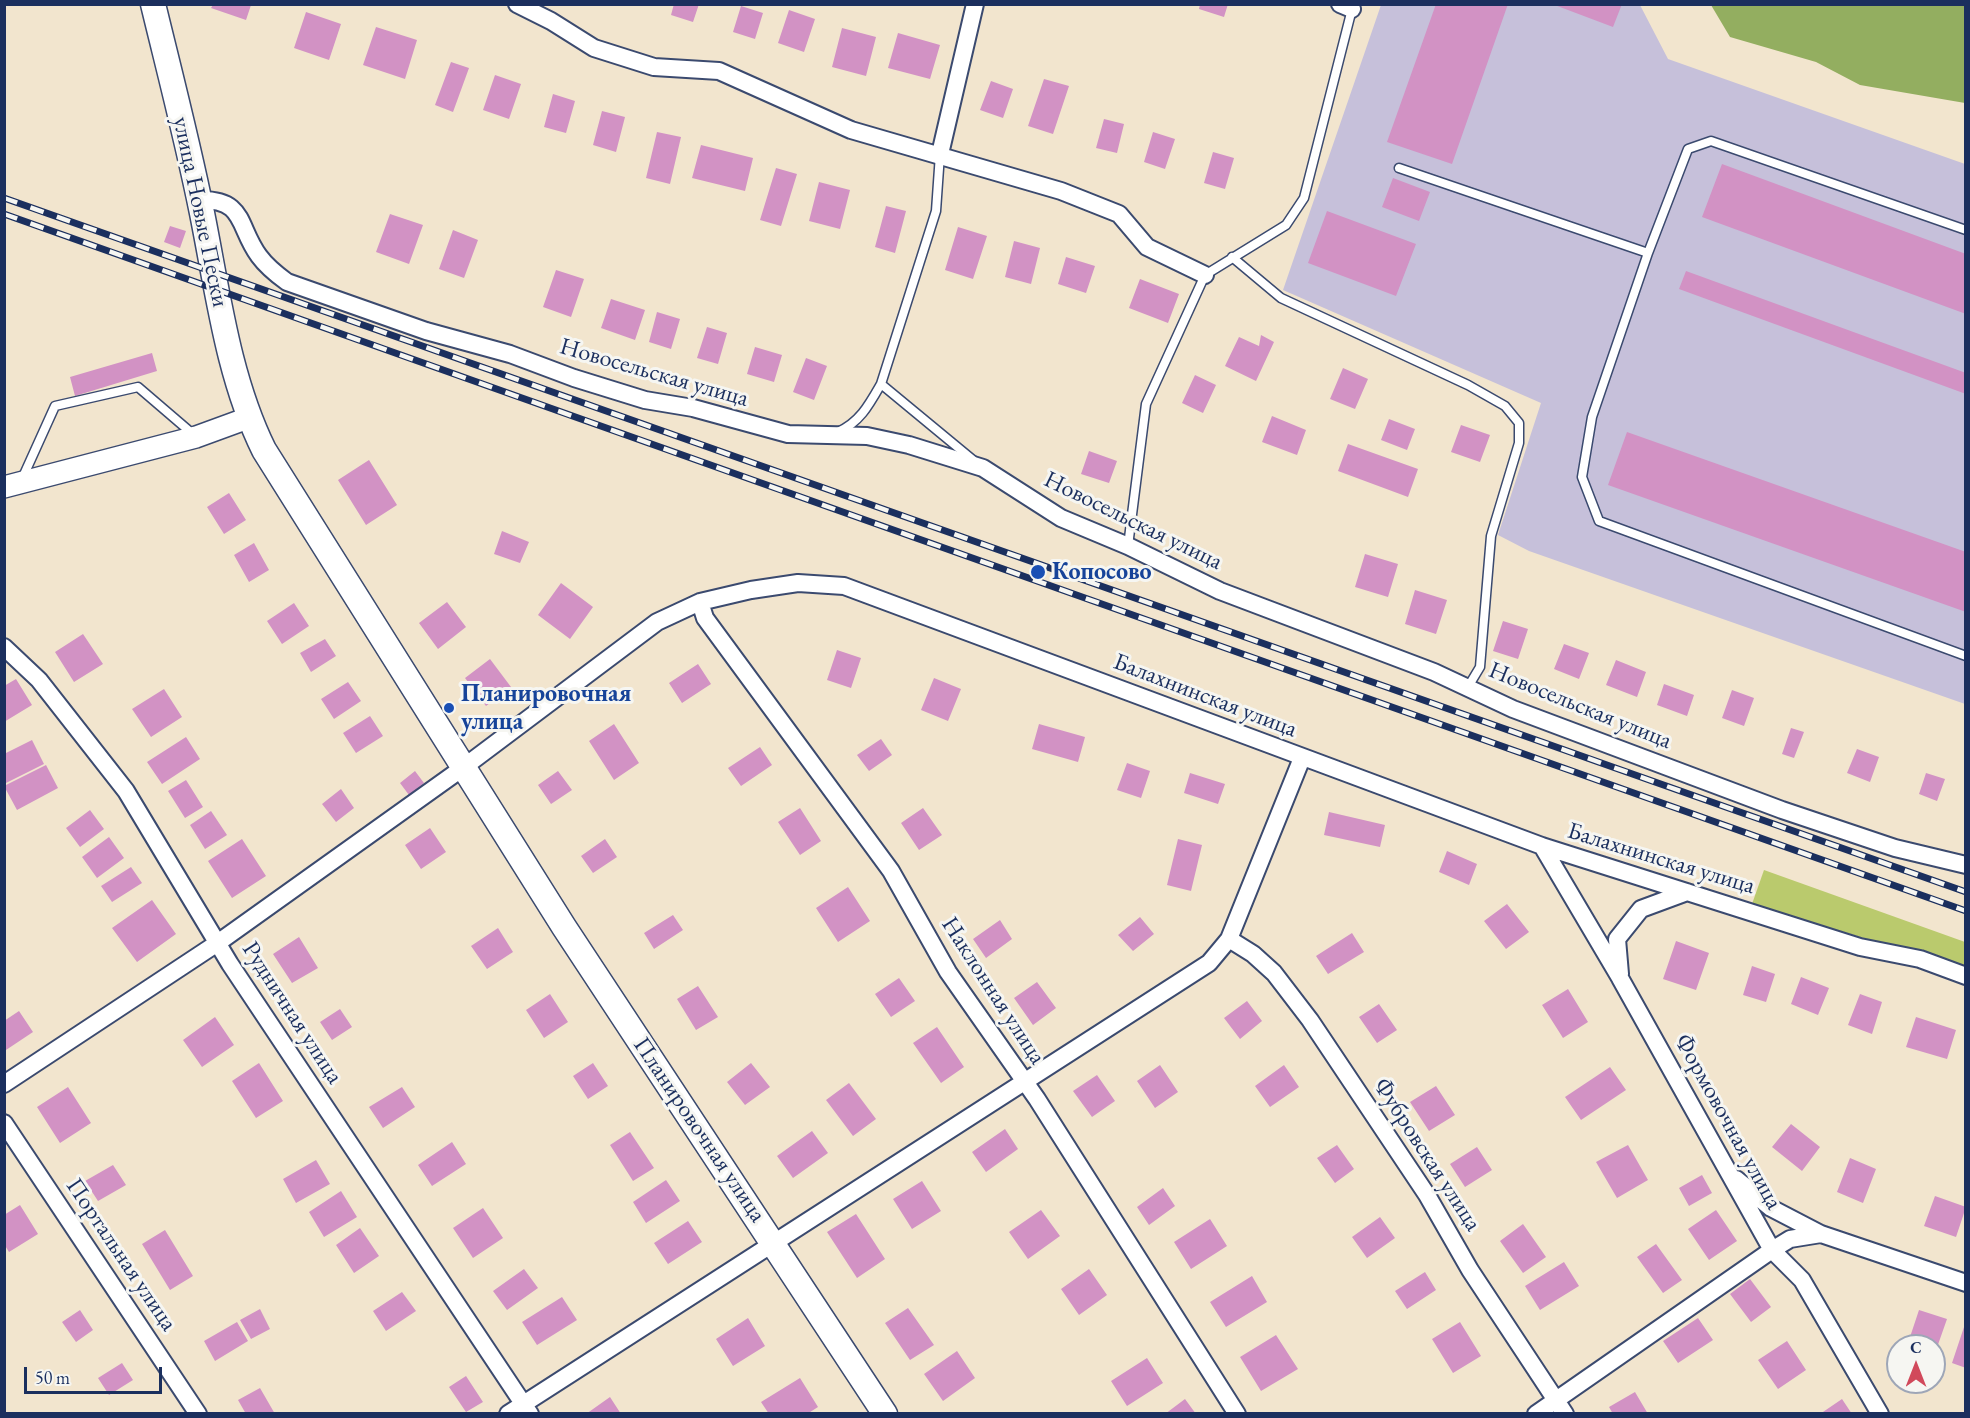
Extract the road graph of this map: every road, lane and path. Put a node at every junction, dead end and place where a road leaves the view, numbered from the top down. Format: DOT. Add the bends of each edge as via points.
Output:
graph roads {
  1 [pos="153,4"];
  2 [pos="517,4"];
  3 [pos="975,4"];
  4 [pos="1346,7"];
  5 [pos="940,154"];
  6 [pos="1399,168"];
  7 [pos="199,200"];
  8 [pos="1965,230"];
  9 [pos="1648,254"];
  10 [pos="1232,257"];
  11 [pos="1205,275"];
  12 [pos="881,384"];
  13 [pos="249,418"];
  14 [pos="830,436"];
  15 [pos="196,437"];
  16 [pos="983,468"];
  17 [pos="13,485"];
  18 [pos="1128,546"];
  19 [pos="700,602"];
  20 [pos="4,647"];
  21 [pos="1965,656"];
  22 [pos="1468,687"];
  23 [pos="1302,758"];
  24 [pos="464,767"];
  25 [pos="1542,846"];
  26 [pos="1965,865"];
  27 [pos="1687,892"];
  28 [pos="1229,939"];
  29 [pos="219,942"];
  30 [pos="1965,976"];
  31 [pos="1620,978"];
  32 [pos="1023,1081"];
  33 [pos="4,1084"];
  34 [pos="4,1123"];
  35 [pos="1729,1174"];
  36 [pos="1821,1234"];
  37 [pos="775,1245"];
  38 [pos="1772,1250"];
  39 [pos="1965,1283"];
  40 [pos="1561,1406"];
  41 [pos="527,1408"];
  42 [pos="198,1413"];
  43 [pos="508,1413"];
  44 [pos="885,1413"];
  45 [pos="1237,1413"];
  46 [pos="1536,1413"];
  47 [pos="1880,1413"];
  1 -- 7 [label="main road, улица Новые Пески"];
  2 -- 5 [label="street" via="594,48 654,67 719,71 851,130"];
  3 -- 5 [label="street"];
  4 -- 10 [label="lane" via="1304,198 1286,225"];
  5 -- 11 [label="street" via="1061,191 1119,214 1147,247"];
  5 -- 12 [label="lane" via="936,210"];
  6 -- 9 [label="lane"];
  7 -- 13 [label="main road, улица Новые Пески" via="237,383"];
  7 -- 14 [label="street, Новосельская улица" via="220,200 234,210 258,254 287,282 426,332 510,354 645,400 693,408 788,434"];
  8 -- 9 [label="lane" via="1711,141 1688,149"];
  9 -- 21 [label="lane" via="1592,417 1582,477 1599,521"];
  10 -- 11 [label="lane"];
  10 -- 22 [label="lane" via="1281,298 1468,385 1505,406 1519,423 1519,443 1491,536 1480,667"];
  11 -- 18 [label="lane" via="1146,404"];
  12 -- 14 [label="lane" via="853,425"];
  12 -- 16 [label="lane"];
  13 -- 15 [label="street"];
  13 -- 24 [label="main road, Планировочная улица" via="270,460"];
  14 -- 16 [label="street, Новосельская улица" via="867,436"];
  15 -- 17 [label="street"];
  15 -- 17 [label="lane" via="138,387 55,406"];
  16 -- 18 [label="street, Новосельская улица" via="1061,518"];
  18 -- 22 [label="street, Новосельская улица" via="1220,591"];
  19 -- 23 [label="street, Балахнинская улица" via="798,583 844,586"];
  19 -- 24 [label="street, Балахнинская улица" via="657,622"];
  19 -- 32 [label="street, Наклонная улица" via="705,618 891,871 948,972"];
  20 -- 29 [label="street, Рудничная улица" via="39,680 126,791"];
  22 -- 26 [label="street, Новосельская улица" via="1513,709 1782,810 1895,848"];
  23 -- 25 [label="street, Балахнинская улица"];
  23 -- 28 [label="street"];
  24 -- 29 [label="street, Балахнинская улица"];
  24 -- 37 [label="main road, Планировочная улица" via="564,927"];
  25 -- 27 [label="street, Балахнинская улица"];
  25 -- 31 [label="street, Формовочная улица"];
  27 -- 30 [label="street, Балахнинская улица" via="1860,947 1920,959"];
  27 -- 31 [label="street" via="1641,909 1617,939"];
  28 -- 32 [label="street" via="1209,963"];
  28 -- 40 [label="street, Фубровская улица" via="1274,973 1310,1020"];
  29 -- 33 [label="street, Балахнинская улица"];
  29 -- 41 [label="street, Рудничная улица"];
  31 -- 35 [label="street, Формовочная улица"];
  32 -- 37 [label="street"];
  32 -- 45 [label="street, Наклонная улица"];
  34 -- 42 [label="street, Портальная улица"];
  35 -- 36 [label="street" via="1771,1208"];
  35 -- 38 [label="street, Формовочная улица"];
  36 -- 38 [label="street" via="1791,1239"];
  36 -- 39 [label="street"];
  37 -- 41 [label="street"];
  37 -- 44 [label="main road, Планировочная улица"];
  38 -- 40 [label="street"];
  38 -- 47 [label="street, Формовочная улица" via="1802,1281"];
  40 -- 46 [label="street"];
  41 -- 43 [label="street"];
}
